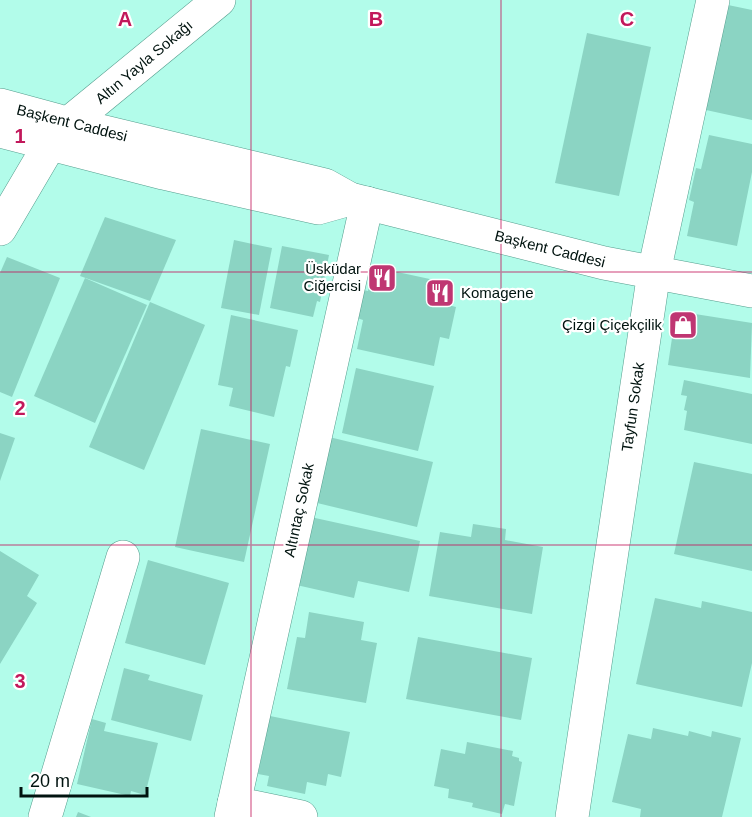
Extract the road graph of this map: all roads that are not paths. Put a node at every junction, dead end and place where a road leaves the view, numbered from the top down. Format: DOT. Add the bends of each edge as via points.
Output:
graph roads {
  1 [pos="219,0"];
  2 [pos="713,0"];
  3 [pos="0,105"];
  4 [pos="0,131"];
  5 [pos="60,134"];
  6 [pos="359,201"];
  7 [pos="0,229"];
  8 [pos="654,272"];
  9 [pos="752,291"];
  10 [pos="123,557"];
  11 [pos="233,810"];
  12 [pos="45,817"];
  13 [pos="301,817"];
  14 [pos="572,817"];
  1 -- 5 [label="street, Altın Yayla Sokağı"];
  2 -- 8 [label="street, Tayfun Sokak"];
  3 -- 5 [label="street, Başkent Caddesi"];
  4 -- 5 [label="street, Başkent Caddesi"];
  5 -- 6 [label="street, Başkent Caddesi" via="325,185"];
  5 -- 7 [label="street"];
  6 -- 8 [label="street, Başkent Caddesi"];
  6 -- 11 [label="street, Altıntaç Sokak"];
  8 -- 9 [label="street, Başkent Caddesi"];
  8 -- 14 [label="street, Tayfun Sokak"];
  10 -- 12 [label="street"];
  11 -- 13 [label="street"];
}
